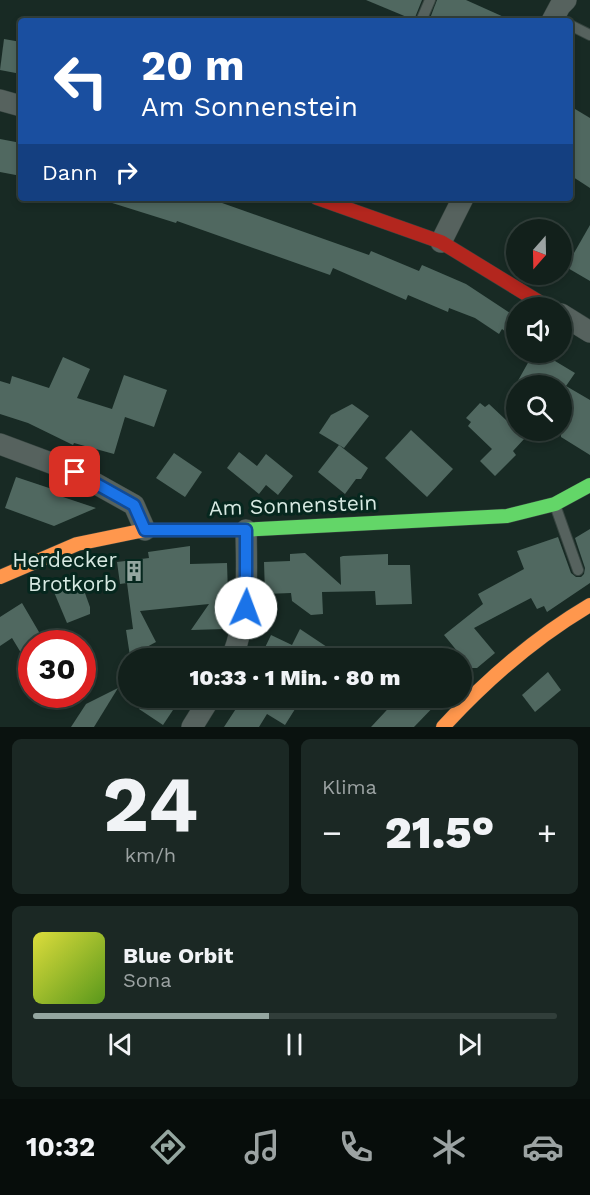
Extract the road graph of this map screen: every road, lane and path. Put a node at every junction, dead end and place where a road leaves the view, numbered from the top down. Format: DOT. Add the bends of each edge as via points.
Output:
graph roads {
  1 [pos="430,0"];
  2 [pos="422,18"];
  3 [pos="573,23"];
  4 [pos="590,35"];
  5 [pos="0,100"];
  6 [pos="18,104"];
  7 [pos="325,201"];
  8 [pos="462,201"];
  9 [pos="441,242"];
  10 [pos="531,297"];
  11 [pos="572,321"];
  12 [pos="590,332"];
  13 [pos="0,444"];
  14 [pos="590,485"];
  15 [pos="555,504"];
  16 [pos="145,530"];
  17 [pos="246,530"];
  18 [pos="578,570"];
  19 [pos="0,577"];
  20 [pos="590,605"];
  21 [pos="236,648"];
  22 [pos="204,708"];
  23 [pos="192,727"];
  24 [pos="443,727"];
  1 -- 2 [label="lane"];
  3 -- 4 [label="lane"];
  5 -- 6 [label="street"];
  7 -- 9 [label="street"];
  8 -- 9 [label="street"];
  9 -- 10 [label="street"];
  11 -- 12 [label="street"];
  13 -- 16 [label="street" via="75,472 134,505"];
  14 -- 15 [label="street, Am Sonnenstein"];
  15 -- 17 [label="street, Am Sonnenstein" via="507,516"];
  15 -- 18 [label="lane"];
  16 -- 17 [label="street, Am Sonnenstein"];
  16 -- 19 [label="street, Am Sonnenstein" via="77,544"];
  17 -- 21 [label="street" via="246,608"];
  20 -- 24 [label="street" via="482,684"];
  22 -- 23 [label="street"];
}
